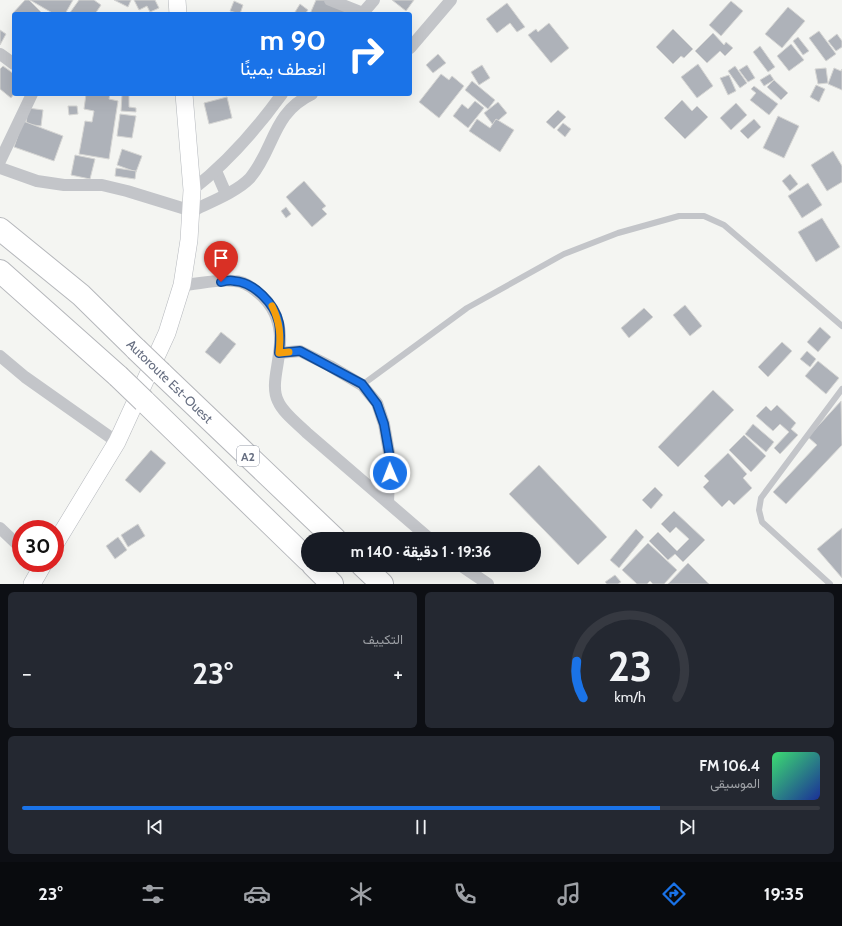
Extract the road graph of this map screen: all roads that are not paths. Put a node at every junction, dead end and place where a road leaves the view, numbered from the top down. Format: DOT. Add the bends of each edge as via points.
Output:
graph roads {
  1 [pos="177,0"];
  2 [pos="330,0"];
  3 [pos="374,0"];
  4 [pos="451,0"];
  5 [pos="178,12"];
  6 [pos="358,12"];
  7 [pos="365,12"];
  8 [pos="412,46"];
  9 [pos="0,54"];
  10 [pos="12,63"];
  11 [pos="31,96"];
  12 [pos="184,96"];
  13 [pos="281,96"];
  14 [pos="285,96"];
  15 [pos="308,96"];
  16 [pos="294,104"];
  17 [pos="0,162"];
  18 [pos="0,168"];
  19 [pos="216,171"];
  20 [pos="192,190"];
  21 [pos="226,194"];
  22 [pos="192,211"];
  23 [pos="0,229"];
  24 [pos="0,271"];
  25 [pos="182,285"];
  26 [pos="842,326"];
  27 [pos="279,353"];
  28 [pos="0,356"];
  29 [pos="362,384"];
  30 [pos="842,389"];
  31 [pos="116,442"];
  32 [pos="388,502"];
  33 [pos="0,528"];
  34 [pos="64,529"];
  35 [pos="328,532"];
  36 [pos="422,532"];
  37 [pos="12,539"];
  38 [pos="301,553"];
  39 [pos="37,572"];
  40 [pos="320,572"];
  41 [pos="369,572"];
  42 [pos="470,572"];
  43 [pos="32,584"];
  44 [pos="332,584"];
  45 [pos="382,584"];
  46 [pos="488,584"];
  47 [pos="830,584"];
  1 -- 5 [label="main road"];
  2 -- 6 [label="street"];
  3 -- 7 [label="street"];
  4 -- 8 [label="street"];
  9 -- 10 [label="street"];
  11 -- 17 [label="street"];
  12 -- 20 [label="main road"];
  13 -- 19 [label="street"];
  14 -- 16 [label="street"];
  15 -- 16 [label="street"];
  16 -- 21 [label="street" via="277,127 250,178"];
  18 -- 22 [label="street" via="36,181 64,185 102,185 127,190"];
  19 -- 20 [label="street"];
  19 -- 21 [label="street"];
  20 -- 22 [label="main road"];
  21 -- 22 [label="street"];
  22 -- 25 [label="main road"];
  23 -- 35 [label="highway, Autoroute Est-Ouest / A2, bridge" via="81,295"];
  24 -- 38 [label="highway, A2, bridge" via="118,376"];
  25 -- 27 [label="street" via="234,281 248,285 271,305 276,315 281,339"];
  25 -- 31 [label="main road" via="167,333"];
  26 -- 29 [label="lane" via="724,226 704,216 679,216 618,233 564,254 467,308"];
  27 -- 29 [label="street" via="300,351"];
  27 -- 32 [label="street" via="274,389 278,402 288,415"];
  28 -- 31 [label="street" via="25,378"];
  29 -- 32 [label="street" via="377,404 384,424 390,458"];
  30 -- 47 [label="lane" via="761,498 759,510 762,522"];
  31 -- 34 [label="main road"];
  32 -- 36 [label="street"];
  33 -- 37 [label="street"];
  39 -- 43 [label="main road"];
  40 -- 44 [label="highway"];
  41 -- 45 [label="highway"];
  42 -- 46 [label="street"];
}
